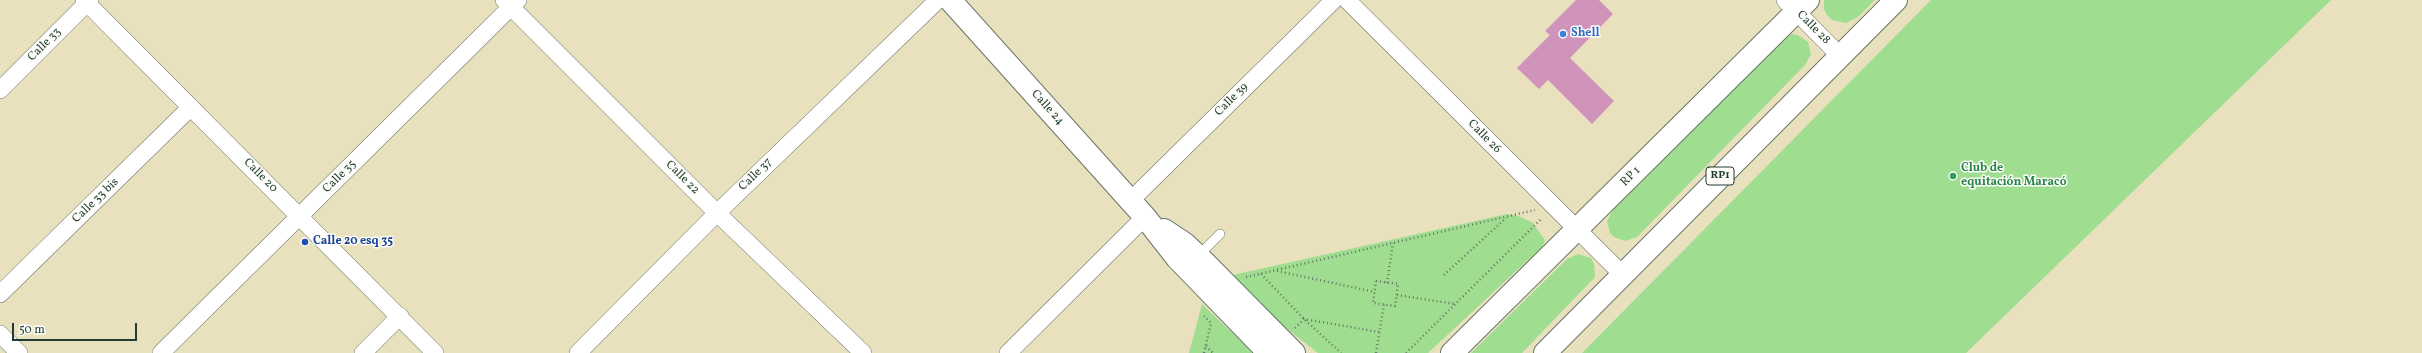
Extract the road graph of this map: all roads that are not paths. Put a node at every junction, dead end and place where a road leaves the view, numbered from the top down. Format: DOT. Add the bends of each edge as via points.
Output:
graph roads {
  1 [pos="938,0"];
  2 [pos="950,0"];
  3 [pos="1334,0"];
  4 [pos="1896,0"];
  5 [pos="87,1"];
  6 [pos="1353,2"];
  7 [pos="511,3"];
  8 [pos="1797,4"];
  9 [pos="1840,56"];
  10 [pos="0,90"];
  11 [pos="192,107"];
  12 [pos="1130,201"];
  13 [pos="717,213"];
  14 [pos="300,216"];
  15 [pos="1145,217"];
  16 [pos="1578,230"];
  17 [pos="1220,234"];
  18 [pos="1198,256"];
  19 [pos="1622,274"];
  20 [pos="0,294"];
  21 [pos="400,316"];
  22 [pos="0,334"];
  23 [pos="1453,351"];
  24 [pos="19,353"];
  25 [pos="161,353"];
  26 [pos="364,353"];
  27 [pos="436,353"];
  28 [pos="578,353"];
  29 [pos="863,353"];
  30 [pos="1008,353"];
  31 [pos="1269,353"];
  32 [pos="1294,353"];
  33 [pos="1545,353"];
  1 -- 13 [label="street, Calle 37"];
  2 -- 12 [label="main road, Calle 24"];
  3 -- 12 [label="street, Calle 39"];
  4 -- 9 [label="main road, RP1"];
  5 -- 10 [label="street, Calle 33"];
  5 -- 11 [label="street, Calle 20"];
  6 -- 16 [label="street, Calle 26"];
  7 -- 13 [label="street, Calle 22"];
  7 -- 14 [label="street, Calle 35"];
  8 -- 9 [label="street, Calle 28"];
  8 -- 16 [label="main road, RP 1"];
  9 -- 19 [label="main road, RP1"];
  11 -- 14 [label="street, Calle 20"];
  11 -- 20 [label="street, Calle 33 bis"];
  12 -- 15 [label="main road, Calle 24"];
  13 -- 28 [label="street, Calle 37"];
  13 -- 29 [label="street, Calle 22"];
  14 -- 21 [label="street, Calle 20"];
  14 -- 25 [label="street, Calle 35"];
  15 -- 18 [label="main road, Calle 24"];
  15 -- 30 [label="street"];
  15 -- 31 [label="main road, Calle 24" via="1177,258"];
  16 -- 19 [label="street, Calle 26"];
  16 -- 23 [label="main road, RP 1"];
  17 -- 18 [label="lane"];
  18 -- 32 [label="main road, Calle 24"];
  19 -- 33 [label="main road, RP1"];
  21 -- 26 [label="street"];
  21 -- 27 [label="street, Calle 20"];
  22 -- 24 [label="street"];
}
